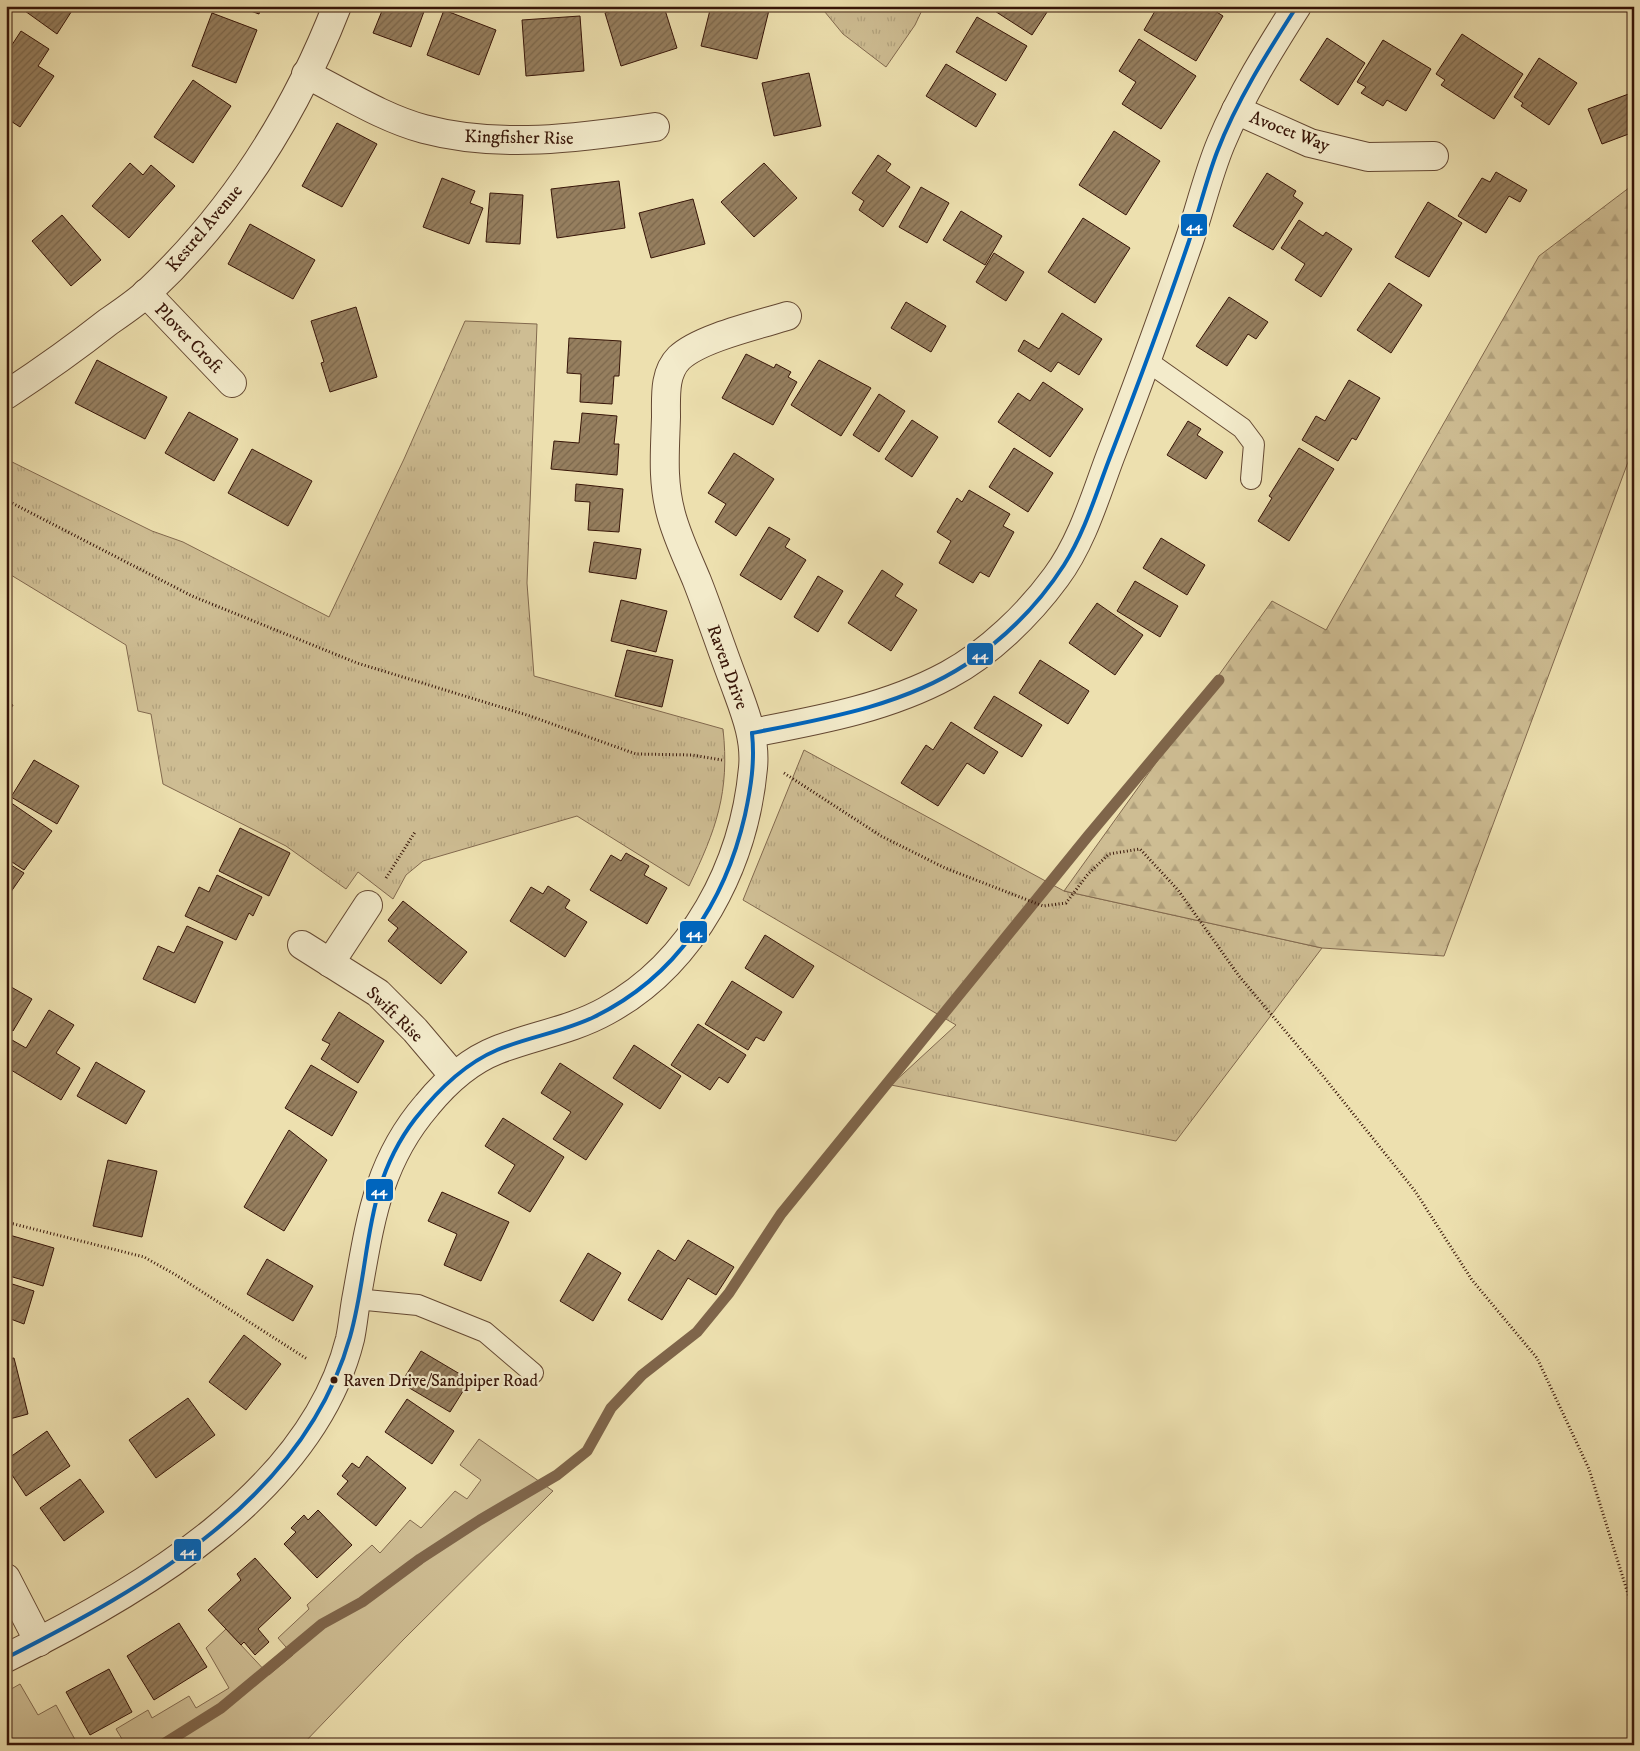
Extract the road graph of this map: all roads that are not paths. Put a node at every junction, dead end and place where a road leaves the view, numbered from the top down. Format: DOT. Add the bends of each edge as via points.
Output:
graph roads {
  1 [pos="337,6"];
  2 [pos="1296,6"];
  3 [pos="306,74"];
  4 [pos="1236,110"];
  5 [pos="655,127"];
  6 [pos="1434,156"];
  7 [pos="146,294"];
  8 [pos="787,316"];
  9 [pos="1147,360"];
  10 [pos="232,383"];
  11 [pos="6,395"];
  12 [pos="1251,479"];
  13 [pos="752,733"];
  14 [pos="368,905"];
  15 [pos="302,945"];
  16 [pos="330,963"];
  17 [pos="454,1076"];
  18 [pos="356,1299"];
  19 [pos="533,1373"];
  20 [pos="6,1578"];
  21 [pos="39,1642"];
  22 [pos="6,1658"];
  1 -- 3 [label="street, Kestrel Avenue"];
  2 -- 4 [label="street"];
  3 -- 5 [label="street, Kingfisher Rise" via="379,111 422,128 466,138 578,138"];
  3 -- 7 [label="street, Kestrel Avenue" via="274,136 237,192 196,242"];
  4 -- 6 [label="street, Avocet Way" via="1310,143 1368,157"];
  4 -- 9 [label="street" via="1220,145"];
  7 -- 10 [label="street, Plover Croft"];
  7 -- 11 [label="street, Kestrel Avenue"];
  8 -- 13 [label="street, Raven Drive" via="718,338 684,353 670,368 666,391 663,482 672,520"];
  9 -- 12 [label="lane" via="1242,428 1254,444"];
  9 -- 13 [label="street" via="1091,507 1061,568 1025,613 992,645 950,675 888,702"];
  13 -- 17 [label="street, Raven Drive" via="754,765 738,848 715,900 683,947 649,981 605,1011 545,1036 493,1052"];
  14 -- 16 [label="street"];
  15 -- 16 [label="street, Swift Rise"];
  16 -- 17 [label="street, Swift Rise" via="378,993"];
  17 -- 18 [label="street, Raven Drive" via="402,1136 384,1171"];
  18 -- 19 [label="lane" via="418,1305 485,1332"];
  18 -- 21 [label="street, Raven Drive" via="351,1336 340,1374 311,1429 276,1474 212,1532 140,1586"];
  20 -- 21 [label="street"];
  21 -- 22 [label="street, Raven Drive"];
}
